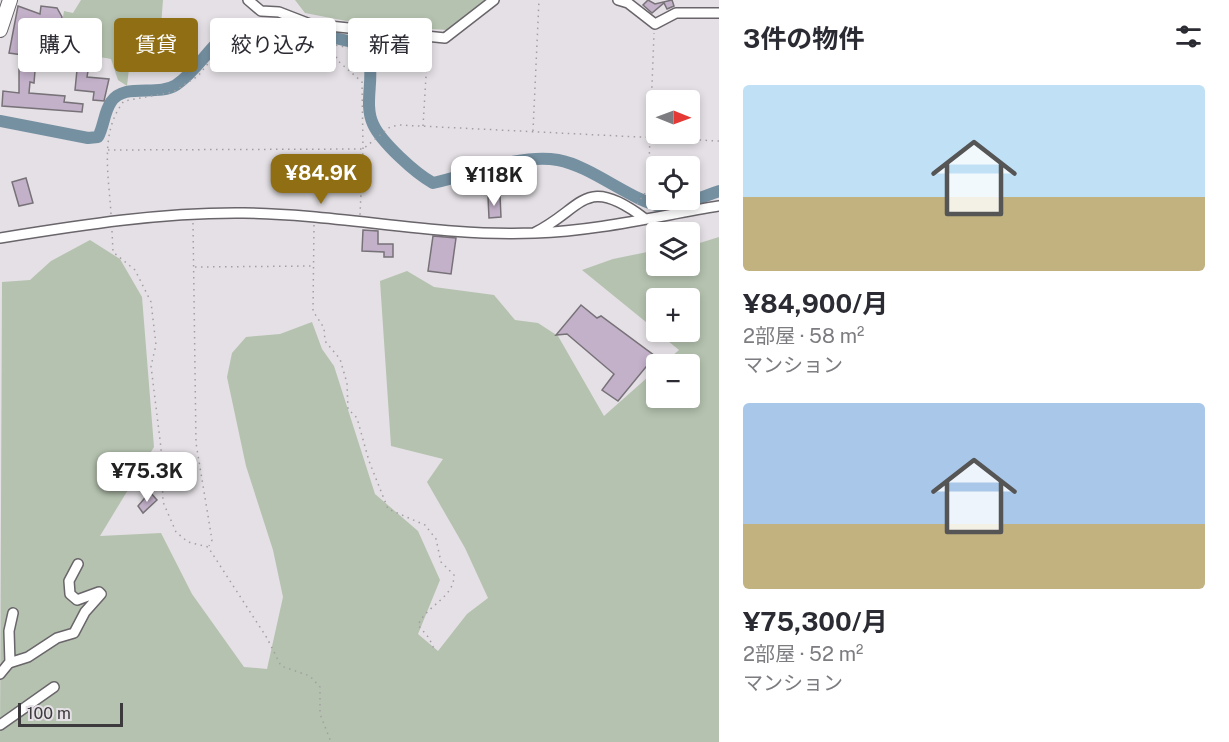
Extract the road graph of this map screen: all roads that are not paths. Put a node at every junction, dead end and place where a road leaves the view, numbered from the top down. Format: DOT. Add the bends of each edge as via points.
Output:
graph roads {
  1 [pos="10,0"];
  2 [pos="248,0"];
  3 [pos="494,0"];
  4 [pos="618,0"];
  5 [pos="719,13"];
  6 [pos="0,30"];
  7 [pos="719,207"];
  8 [pos="644,218"];
  9 [pos="532,234"];
  10 [pos="0,238"];
  11 [pos="78,564"];
  12 [pos="13,614"];
  13 [pos="10,663"];
  14 [pos="0,674"];
  15 [pos="54,687"];
  16 [pos="0,725"];
  1 -- 6 [label="highway"];
  2 -- 3 [label="street" via="261,11 279,12 310,24 445,38"];
  4 -- 5 [label="street" via="655,24 676,13"];
  7 -- 8 [label="street"];
  8 -- 9 [label="street" via="576,231"];
  8 -- 9 [label="street" via="610,199 593,196"];
  9 -- 10 [label="street" via="246,213 112,221"];
  11 -- 13 [label="street" via="69,580 70,594 77,600 101,594 85,612 79,628"];
  12 -- 13 [label="street"];
  13 -- 14 [label="street"];
  15 -- 16 [label="street"];
}
